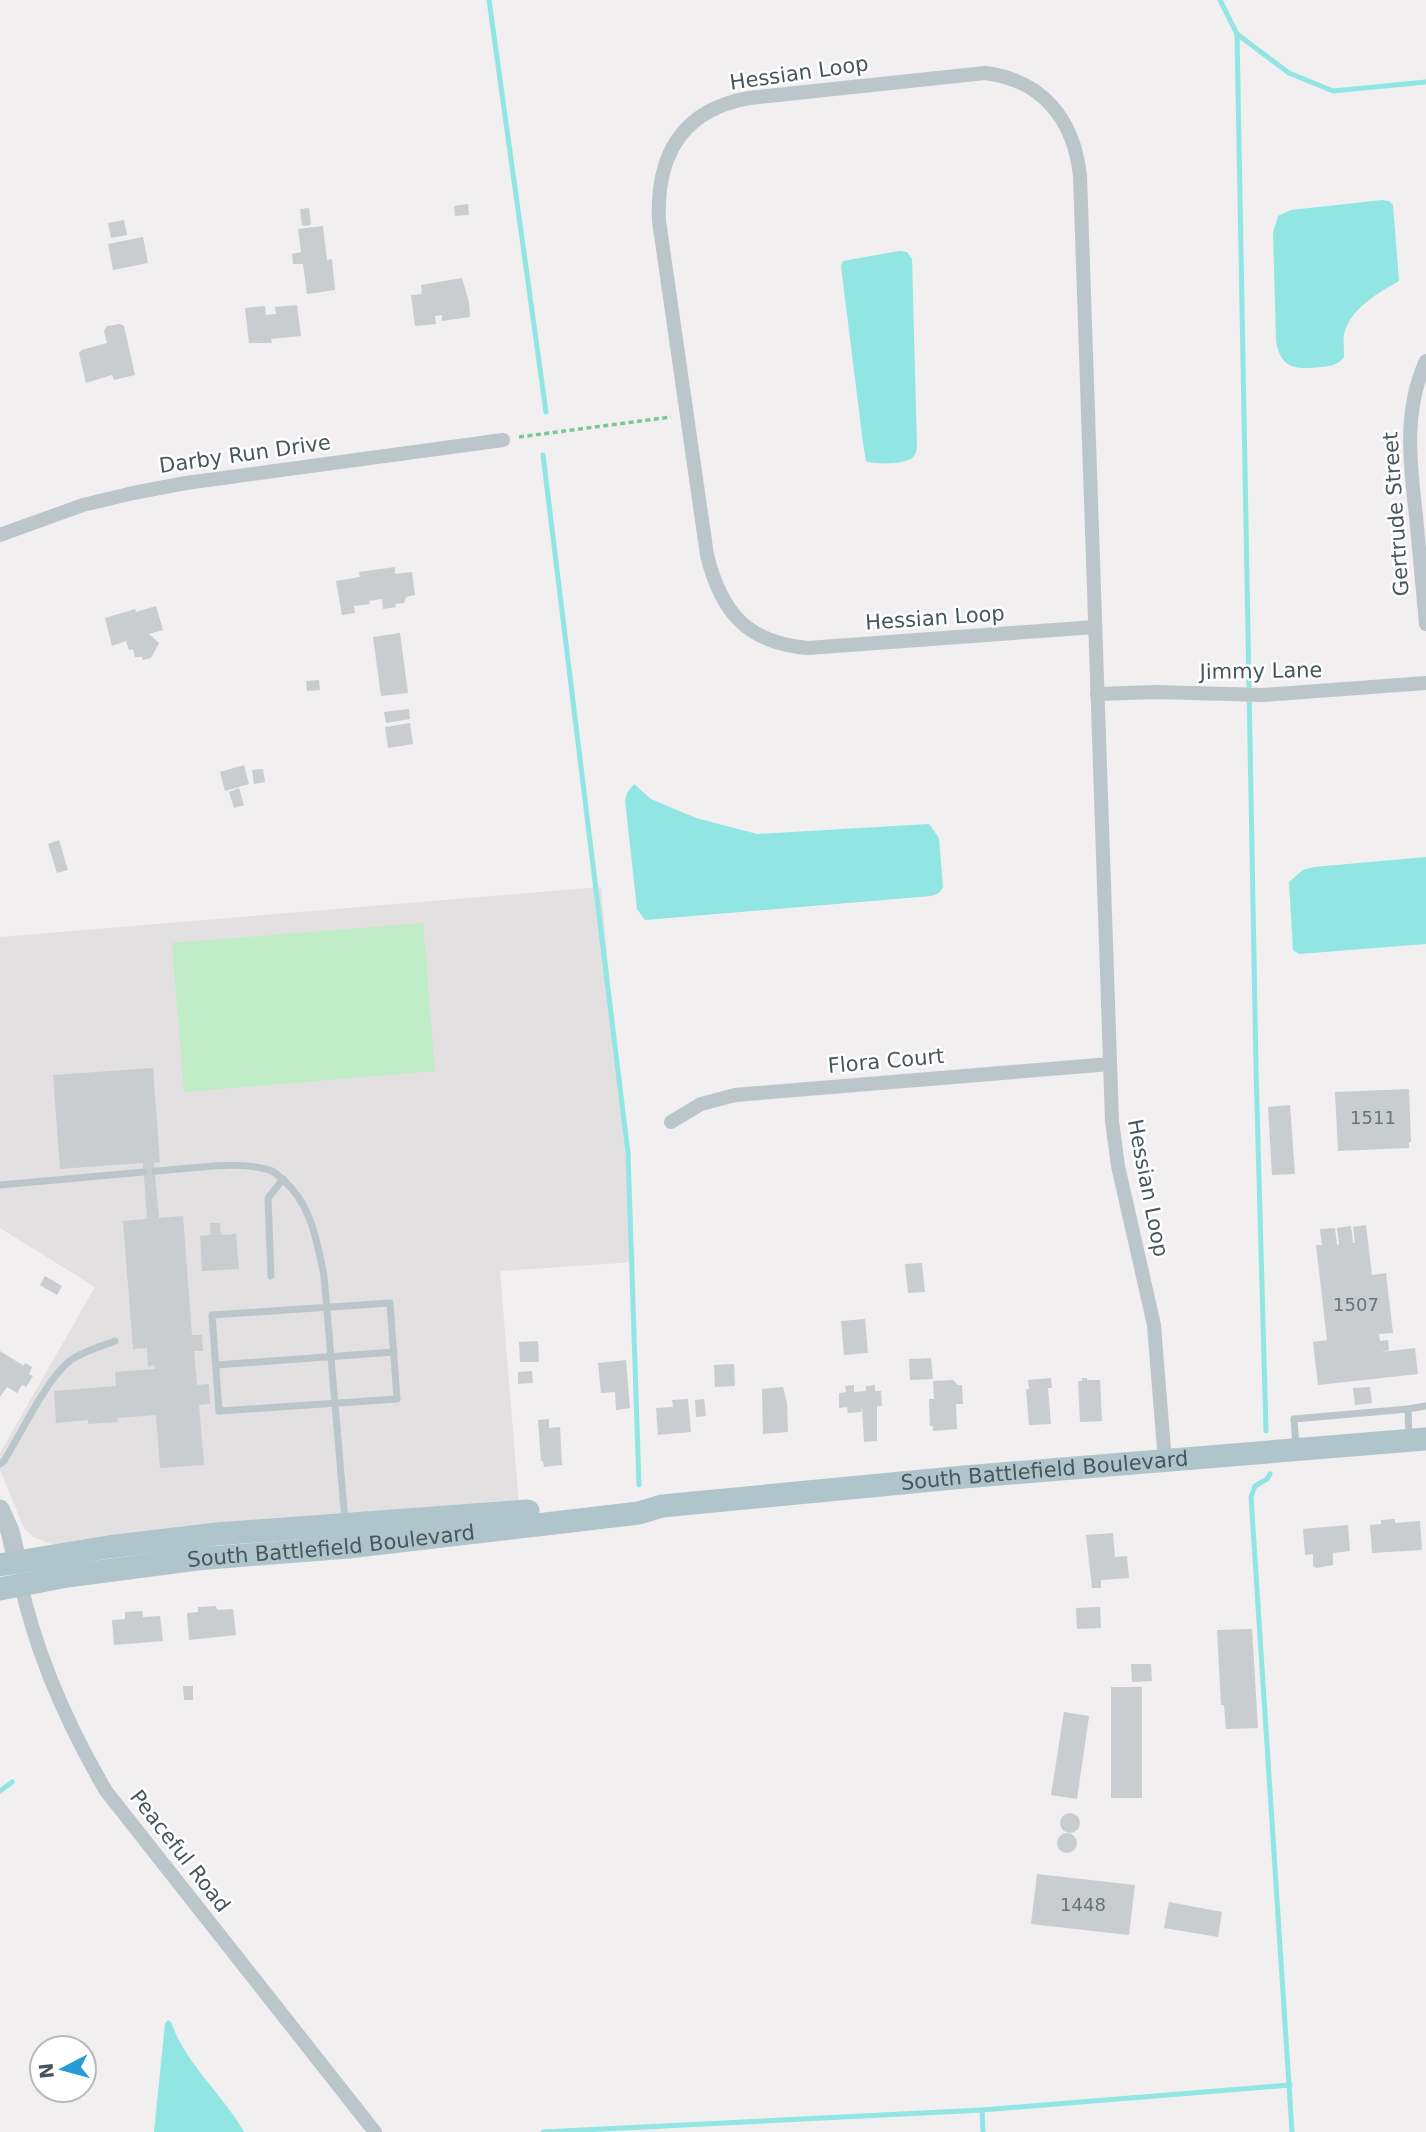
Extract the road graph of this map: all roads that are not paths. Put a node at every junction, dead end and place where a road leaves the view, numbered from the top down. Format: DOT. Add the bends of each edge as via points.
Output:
graph roads {
  1 [pos="1426,361"];
  2 [pos="503,440"];
  3 [pos="0,535"];
  4 [pos="1426,624"];
  5 [pos="1095,627"];
  6 [pos="1426,683"];
  7 [pos="1097,694"];
  8 [pos="1110,1064"];
  9 [pos="671,1122"];
  10 [pos="155,1171"];
  11 [pos="144,1172"];
  12 [pos="283,1179"];
  13 [pos="0,1185"];
  14 [pos="271,1276"];
  15 [pos="326,1308"];
  16 [pos="115,1341"];
  17 [pos="394,1352"];
  18 [pos="331,1356"];
  19 [pos="216,1365"];
  20 [pos="335,1403"];
  21 [pos="1426,1406"];
  22 [pos="1408,1409"];
  23 [pos="1418,1440"];
  24 [pos="1296,1450"];
  25 [pos="1165,1462"];
  26 [pos="0,1464"];
  27 [pos="0,1509"];
  28 [pos="347,1536"];
  29 [pos="8,1563"];
  30 [pos="11,1587"];
  31 [pos="375,2132"];
  1 -- 4 [label="street, Gertrude Street" via="1414,392 1409,426"];
  2 -- 3 [label="street, Darby Run Drive" via="133,492"];
  5 -- 5 [label="street, Hessian Loop" via="1078,159 1061,116 1023,84 976,73 749,99 699,117 670,151 661,173 659,221 707,555 718,593 727,606 760,636 808,648"];
  5 -- 7 [label="street, Hessian Loop"];
  6 -- 7 [label="street, Jimmy Lane" via="1263,695"];
  7 -- 8 [label="street, Hessian Loop"];
  8 -- 9 [label="street, Flora Court" via="736,1095 701,1104"];
  8 -- 25 [label="street, Hessian Loop" via="1116,1155 1154,1325"];
  10 -- 12 [label="lane" via="246,1166 272,1170"];
  11 -- 13 [label="lane"];
  12 -- 14 [label="lane" via="268,1198"];
  12 -- 15 [label="lane" via="309,1214"];
  15 -- 17 [label="lane" via="390,1303"];
  15 -- 18 [label="lane"];
  15 -- 19 [label="lane" via="212,1315"];
  16 -- 26 [label="lane" via="73,1358 50,1381"];
  17 -- 18 [label="lane"];
  17 -- 20 [label="lane" via="397,1399"];
  18 -- 19 [label="lane"];
  18 -- 20 [label="lane"];
  19 -- 20 [label="lane" via="219,1411"];
  20 -- 28 [label="lane"];
  21 -- 22 [label="lane"];
  22 -- 23 [label="lane"];
  22 -- 24 [label="lane" via="1294,1419"];
  23 -- 24 [label="main road, South Battlefield Boulevard"];
  24 -- 25 [label="main road, South Battlefield Boulevard"];
  25 -- 28 [label="main road, South Battlefield Boulevard" via="662,1506 636,1500"];
  27 -- 29 [label="street" via="10,1531"];
  28 -- 29 [label="main road, South Battlefield Boulevard" via="216,1534"];
  28 -- 30 [label="main road, South Battlefield Boulevard"];
  29 -- 30 [label="street, Peaceful Road"];
  30 -- 31 [label="street, Peaceful Road" via="83,1750 106,1791"];
}
